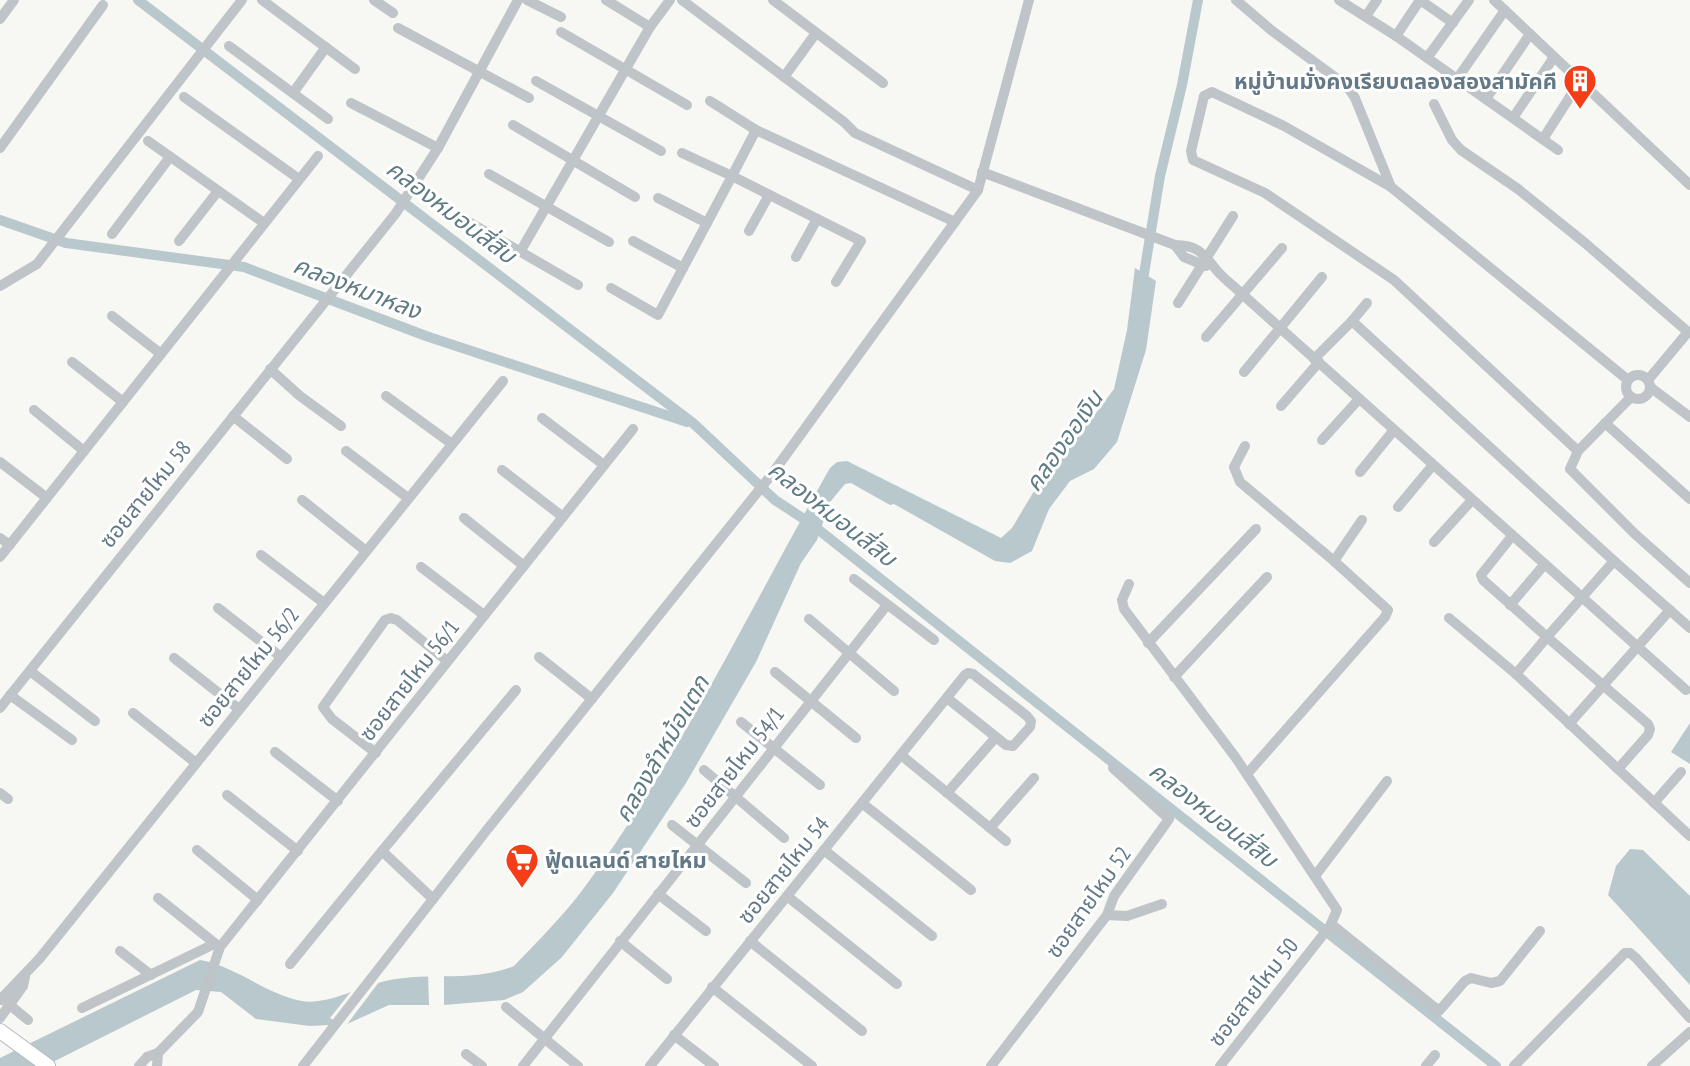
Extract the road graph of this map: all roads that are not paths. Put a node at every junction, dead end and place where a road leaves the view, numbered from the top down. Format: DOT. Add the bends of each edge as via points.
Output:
graph roads {
  1 [pos="14,0"];
  2 [pos="242,0"];
  3 [pos="262,0"];
  4 [pos="374,0"];
  5 [pos="518,0"];
  6 [pos="527,0"];
  7 [pos="606,0"];
  8 [pos="670,0"];
  9 [pos="682,0"];
  10 [pos="773,0"];
  11 [pos="1029,0"];
  12 [pos="1226,0"];
  13 [pos="1339,0"];
  14 [pos="1377,0"];
  15 [pos="1420,0"];
  16 [pos="1469,0"];
  17 [pos="1494,0"];
  18 [pos="1238,3"];
  19 [pos="103,5"];
  20 [pos="1505,10"];
  21 [pos="393,13"];
  22 [pos="1366,16"];
  23 [pos="561,17"];
  24 [pos="0,19"];
  25 [pos="1453,23"];
  26 [pos="650,27"];
  27 [pos="398,28"];
  28 [pos="561,32"];
  29 [pos="816,33"];
  30 [pos="1530,34"];
  31 [pos="1396,36"];
  32 [pos="229,46"];
  33 [pos="326,47"];
  34 [pos="1554,57"];
  35 [pos="1428,58"];
  36 [pos="355,69"];
  37 [pos="625,70"];
  38 [pos="480,72"];
  39 [pos="784,77"];
  40 [pos="1457,79"];
  41 [pos="536,81"];
  42 [pos="1580,81"];
  43 [pos="883,83"];
  44 [pos="293,93"];
  45 [pos="184,97"];
  46 [pos="529,98"];
  47 [pos="1486,99"];
  48 [pos="710,101"];
  49 [pos="351,103"];
  50 [pos="1434,104"];
  51 [pos="687,105"];
  52 [pos="599,115"];
  53 [pos="1513,118"];
  54 [pos="328,119"];
  55 [pos="513,125"];
  56 [pos="756,130"];
  57 [pos="1543,139"];
  58 [pos="148,141"];
  59 [pos="0,148"];
  60 [pos="438,148"];
  61 [pos="1558,150"];
  62 [pos="661,151"];
  63 [pos="682,153"];
  64 [pos="318,156"];
  65 [pos="170,157"];
  66 [pos="573,160"];
  67 [pos="982,172"];
  68 [pos="489,174"];
  69 [pos="732,176"];
  70 [pos="299,179"];
  71 [pos="1690,185"];
  72 [pos="1391,187"];
  73 [pos="978,190"];
  74 [pos="218,191"];
  75 [pos="769,195"];
  76 [pos="635,197"];
  77 [pos="658,198"];
  78 [pos="546,207"];
  79 [pos="1233,216"];
  80 [pos="462,218"];
  81 [pos="817,219"];
  82 [pos="955,222"];
  83 [pos="264,223"];
  84 [pos="707,224"];
  85 [pos="749,231"];
  86 [pos="112,234"];
  87 [pos="179,241"];
  88 [pos="609,242"];
  89 [pos="633,242"];
  90 [pos="1282,248"];
  91 [pos="520,252"];
  92 [pos="795,257"];
  93 [pos="1204,260"];
  94 [pos="683,268"];
  95 [pos="1322,277"];
  96 [pos="836,282"];
  97 [pos="578,285"];
  98 [pos="0,286"];
  99 [pos="611,288"];
  100 [pos="1242,294"];
  101 [pos="1178,303"];
  102 [pos="1367,303"];
  103 [pos="112,316"];
  104 [pos="1352,321"];
  105 [pos="1280,327"];
  106 [pos="1689,333"];
  107 [pos="1206,337"];
  108 [pos="161,354"];
  109 [pos="1316,360"];
  110 [pos="72,362"];
  111 [pos="270,369"];
  112 [pos="1244,372"];
  113 [pos="1628,380"];
  114 [pos="503,381"];
  115 [pos="1649,384"];
  116 [pos="386,396"];
  117 [pos="1631,397"];
  118 [pos="1359,399"];
  119 [pos="123,402"];
  120 [pos="1281,406"];
  121 [pos="34,410"];
  122 [pos="232,416"];
  123 [pos="1690,417"];
  124 [pos="542,418"];
  125 [pos="1605,423"];
  126 [pos="341,426"];
  127 [pos="633,429"];
  128 [pos="1394,430"];
  129 [pos="1322,440"];
  130 [pos="452,444"];
  131 [pos="1245,446"];
  132 [pos="84,451"];
  133 [pos="346,451"];
  134 [pos="1578,451"];
  135 [pos="287,459"];
  136 [pos="0,462"];
  137 [pos="603,465"];
  138 [pos="1433,465"];
  139 [pos="502,470"];
  140 [pos="1360,472"];
  141 [pos="47,498"];
  142 [pos="408,498"];
  143 [pos="1690,499"];
  144 [pos="302,500"];
  145 [pos="1472,500"];
  146 [pos="1398,507"];
  147 [pos="563,517"];
  148 [pos="464,518"];
  149 [pos="1362,520"];
  150 [pos="1256,529"];
  151 [pos="1512,536"];
  152 [pos="0,538"];
  153 [pos="1434,542"];
  154 [pos="10,545"];
  155 [pos="366,551"];
  156 [pos="261,555"];
  157 [pos="0,557"];
  158 [pos="1334,561"];
  159 [pos="1614,561"];
  160 [pos="1544,565"];
  161 [pos="524,566"];
  162 [pos="421,567"];
  163 [pos="1266,577"];
  164 [pos="854,579"];
  165 [pos="1690,583"];
  166 [pos="1129,584"];
  167 [pos="1581,598"];
  168 [pos="324,603"];
  169 [pos="887,605"];
  170 [pos="1510,605"];
  171 [pos="218,608"];
  172 [pos="1670,610"];
  173 [pos="484,615"];
  174 [pos="1449,618"];
  175 [pos="809,619"];
  176 [pos="1690,628"];
  177 [pos="1547,637"];
  178 [pos="934,640"];
  179 [pos="1148,643"];
  180 [pos="1638,647"];
  181 [pos="849,653"];
  182 [pos="281,657"];
  183 [pos="539,657"];
  184 [pos="174,658"];
  185 [pos="447,661"];
  186 [pos="30,671"];
  187 [pos="775,672"];
  188 [pos="1516,674"];
  189 [pos="1174,677"];
  190 [pos="1604,687"];
  191 [pos="516,690"];
  192 [pos="1686,690"];
  193 [pos="894,691"];
  194 [pos="10,695"];
  195 [pos="947,698"];
  196 [pos="592,699"];
  197 [pos="811,701"];
  198 [pos="0,708"];
  199 [pos="239,709"];
  200 [pos="133,713"];
  201 [pos="95,721"];
  202 [pos="741,722"];
  203 [pos="1569,724"];
  204 [pos="996,737"];
  205 [pos="856,738"];
  206 [pos="72,740"];
  207 [pos="774,747"];
  208 [pos="275,752"];
  209 [pos="376,753"];
  210 [pos="900,755"];
  211 [pos="196,763"];
  212 [pos="1113,768"];
  213 [pos="704,770"];
  214 [pos="1618,770"];
  215 [pos="1681,772"];
  216 [pos="1247,774"];
  217 [pos="1034,778"];
  218 [pos="1387,781"];
  219 [pos="820,785"];
  220 [pos="946,793"];
  221 [pos="227,795"];
  222 [pos="735,797"];
  223 [pos="338,801"];
  224 [pos="862,803"];
  225 [pos="1654,803"];
  226 [pos="672,825"];
  227 [pos="990,828"];
  228 [pos="1690,836"];
  229 [pos="783,837"];
  230 [pos="1006,841"];
  231 [pos="697,845"];
  232 [pos="197,850"];
  233 [pos="824,850"];
  234 [pos="298,851"];
  235 [pos="382,851"];
  236 [pos="1315,876"];
  237 [pos="746,883"];
  238 [pos="971,890"];
  239 [pos="658,894"];
  240 [pos="787,896"];
  241 [pos="158,898"];
  242 [pos="434,899"];
  243 [pos="258,900"];
  244 [pos="1162,904"];
  245 [pos="1107,915"];
  246 [pos="1331,925"];
  247 [pos="706,931"];
  248 [pos="1540,931"];
  249 [pos="932,936"];
  250 [pos="620,941"];
  251 [pos="750,941"];
  252 [pos="216,948"];
  253 [pos="120,951"];
  254 [pos="290,964"];
  255 [pos="151,975"];
  256 [pos="25,977"];
  257 [pos="668,979"];
  258 [pos="897,984"];
  259 [pos="712,987"];
  260 [pos="0,998"];
  261 [pos="11,1006"];
  262 [pos="506,1007"];
  263 [pos="82,1008"];
  264 [pos="0,1018"];
  265 [pos="1690,1018"];
  266 [pos="28,1020"];
  267 [pos="0,1030"];
  268 [pos="862,1031"];
  269 [pos="1690,1032"];
  270 [pos="675,1035"];
  271 [pos="544,1039"];
  272 [pos="158,1053"];
  273 [pos="466,1054"];
  274 [pos="1435,1055"];
  275 [pos="48,1066"];
  276 [pos="139,1066"];
  277 [pos="157,1066"];
  278 [pos="303,1066"];
  279 [pos="482,1066"];
  280 [pos="523,1066"];
  281 [pos="578,1066"];
  282 [pos="650,1066"];
  283 [pos="714,1066"];
  284 [pos="812,1066"];
  285 [pos="991,1066"];
  286 [pos="1220,1066"];
  287 [pos="1426,1066"];
  288 [pos="1514,1066"];
  289 [pos="1652,1066"];
  1 -- 24 [label="street"];
  2 -- 98 [label="street" via="37,264"];
  3 -- 33 [label="street"];
  4 -- 21 [label="street"];
  5 -- 38 [label="street, ซอยสายไหม 58"];
  6 -- 23 [label="street"];
  7 -- 26 [label="street"];
  8 -- 26 [label="street"];
  9 -- 39 [label="street"];
  10 -- 29 [label="street"];
  11 -- 67 [label="street"];
  12 -- 18 [label="street"];
  13 -- 22 [label="street"];
  14 -- 22 [label="street"];
  15 -- 25 [label="street"];
  15 -- 31 [label="street"];
  16 -- 25 [label="street"];
  17 -- 20 [label="street"];
  18 -- 72 [label="street" via="1347,86"];
  19 -- 59 [label="street"];
  20 -- 30 [label="street"];
  20 -- 40 [label="street"];
  22 -- 31 [label="street"];
  25 -- 35 [label="street"];
  26 -- 37 [label="street"];
  27 -- 38 [label="street"];
  28 -- 37 [label="street"];
  29 -- 39 [label="street"];
  29 -- 43 [label="street"];
  30 -- 34 [label="street"];
  30 -- 47 [label="street"];
  31 -- 35 [label="street"];
  32 -- 44 [label="street"];
  33 -- 36 [label="street"];
  33 -- 44 [label="street"];
  34 -- 42 [label="street"];
  34 -- 53 [label="street"];
  35 -- 40 [label="street"];
  37 -- 51 [label="street"];
  37 -- 52 [label="street"];
  38 -- 46 [label="street"];
  38 -- 60 [label="street, ซอยสายไหม 58"];
  39 -- 73 [label="street" via="855,134"];
  40 -- 47 [label="street"];
  41 -- 52 [label="street"];
  42 -- 57 [label="street"];
  42 -- 71 [label="street"];
  44 -- 54 [label="street"];
  45 -- 70 [label="street"];
  47 -- 53 [label="street"];
  48 -- 56 [label="street"];
  49 -- 60 [label="street"];
  50 -- 106 [label="street" via="1461,150 1577,236"];
  52 -- 62 [label="street"];
  52 -- 66 [label="street"];
  53 -- 57 [label="street"];
  55 -- 66 [label="street"];
  56 -- 69 [label="street"];
  56 -- 82 [label="street"];
  57 -- 61 [label="street"];
  58 -- 65 [label="street"];
  60 -- 111 [label="street, ซอยสายไหม 58" via="396,213"];
  63 -- 69 [label="street"];
  64 -- 70 [label="street"];
  65 -- 74 [label="street"];
  65 -- 86 [label="street"];
  66 -- 76 [label="street"];
  66 -- 78 [label="street"];
  67 -- 73 [label="street"];
  67 -- 93 [label="street" via="1175,245 1184,257"];
  68 -- 78 [label="street"];
  69 -- 75 [label="street"];
  69 -- 84 [label="street"];
  70 -- 83 [label="street"];
  72 -- 113 [label="street"];
  72 -- 134 [label="street" via="1284,126 1212,92 1204,96 1191,151 1193,160 1265,193 1394,280"];
  73 -- 82 [label="street"];
  74 -- 83 [label="street"];
  74 -- 87 [label="street"];
  75 -- 81 [label="street"];
  75 -- 85 [label="street"];
  77 -- 84 [label="street"];
  78 -- 88 [label="street"];
  78 -- 91 [label="street"];
  79 -- 93 [label="street"];
  80 -- 91 [label="street"];
  81 -- 92 [label="street"];
  81 -- 96 [label="street" via="861,241"];
  82 -- 196 [label="street" via="772,474"];
  83 -- 108 [label="street"];
  84 -- 94 [label="street"];
  89 -- 94 [label="street"];
  90 -- 100 [label="street"];
  91 -- 97 [label="street"];
  93 -- 100 [label="street"];
  93 -- 101 [label="street"];
  94 -- 99 [label="street" via="658,315"];
  95 -- 105 [label="street"];
  100 -- 105 [label="street"];
  100 -- 107 [label="street"];
  102 -- 104 [label="street"];
  103 -- 108 [label="street"];
  104 -- 109 [label="street"];
  104 -- 159 [label="street"];
  105 -- 109 [label="street"];
  105 -- 112 [label="street"];
  106 -- 115 [label="street"];
  108 -- 119 [label="street"];
  109 -- 118 [label="street"];
  109 -- 120 [label="street"];
  110 -- 119 [label="street"];
  111 -- 122 [label="street, ซอยสายไหม 58"];
  111 -- 126 [label="street"];
  113 -- 115 [label="street" via="1638,375"];
  113 -- 117 [label="street" via="1626,391"];
  114 -- 130 [label="street, ซอยสายไหม 56/2"];
  115 -- 117 [label="street" via="1648,394 1642,399"];
  115 -- 123 [label="street"];
  116 -- 130 [label="street"];
  117 -- 125 [label="street"];
  118 -- 128 [label="street"];
  118 -- 129 [label="street"];
  119 -- 132 [label="street"];
  121 -- 132 [label="street"];
  122 -- 135 [label="street"];
  122 -- 186 [label="street, ซอยสายไหม 58"];
  124 -- 137 [label="street"];
  125 -- 134 [label="street"];
  125 -- 143 [label="street"];
  127 -- 137 [label="street, ซอยสายไหม 56/1"];
  128 -- 138 [label="street"];
  128 -- 140 [label="street"];
  130 -- 142 [label="street, ซอยสายไหม 56/2"];
  131 -- 158 [label="street" via="1234,467 1240,482"];
  132 -- 141 [label="street"];
  133 -- 142 [label="street"];
  134 -- 165 [label="street" via="1571,464 1572,473"];
  136 -- 141 [label="street"];
  137 -- 147 [label="street, ซอยสายไหม 56/1"];
  138 -- 145 [label="street"];
  138 -- 146 [label="street"];
  139 -- 147 [label="street"];
  141 -- 154 [label="street"];
  142 -- 155 [label="street, ซอยสายไหม 56/2"];
  144 -- 155 [label="street"];
  145 -- 151 [label="street"];
  145 -- 153 [label="street"];
  147 -- 161 [label="street, ซอยสายไหม 56/1"];
  148 -- 161 [label="street"];
  149 -- 158 [label="street"];
  150 -- 179 [label="street"];
  151 -- 160 [label="street"];
  151 -- 170 [label="street" via="1481,575"];
  152 -- 154 [label="street"];
  154 -- 157 [label="street"];
  155 -- 168 [label="street, ซอยสายไหม 56/2"];
  156 -- 168 [label="street"];
  158 -- 216 [label="street" via="1388,610"];
  159 -- 167 [label="street"];
  159 -- 172 [label="street"];
  160 -- 167 [label="street"];
  160 -- 170 [label="street"];
  161 -- 173 [label="street, ซอยสายไหม 56/1"];
  162 -- 173 [label="street"];
  163 -- 189 [label="street"];
  164 -- 169 [label="street"];
  166 -- 179 [label="street" via="1122,600 1124,609"];
  167 -- 177 [label="street"];
  167 -- 180 [label="street"];
  168 -- 182 [label="street, ซอยสายไหม 56/2"];
  169 -- 178 [label="street"];
  169 -- 181 [label="street, ซอยสายไหม 54/1"];
  170 -- 177 [label="street"];
  171 -- 182 [label="street"];
  172 -- 176 [label="street"];
  172 -- 180 [label="street"];
  173 -- 185 [label="street, ซอยสายไหม 56/1"];
  174 -- 188 [label="street"];
  175 -- 181 [label="street"];
  177 -- 188 [label="street"];
  177 -- 190 [label="street"];
  179 -- 189 [label="street"];
  180 -- 190 [label="street"];
  180 -- 192 [label="street"];
  181 -- 193 [label="street"];
  181 -- 197 [label="street, ซอยสายไหม 54/1"];
  182 -- 199 [label="street, ซอยสายไหม 56/2"];
  183 -- 196 [label="street"];
  184 -- 199 [label="street"];
  185 -- 209 [label="street, ซอยสายไหม 56/1"];
  185 -- 209 [label="street" via="397,620 385,620 322,706 332,719"];
  186 -- 194 [label="street, ซอยสายไหม 58"];
  186 -- 201 [label="street"];
  187 -- 197 [label="street"];
  188 -- 203 [label="street"];
  189 -- 216 [label="street"];
  190 -- 203 [label="street"];
  190 -- 214 [label="street" via="1650,729"];
  191 -- 235 [label="street"];
  194 -- 198 [label="street, ซอยสายไหม 58"];
  194 -- 206 [label="street"];
  195 -- 204 [label="street"];
  195 -- 204 [label="street, ซอยสายไหม 54" via="968,673 1031,721 1013,746"];
  195 -- 210 [label="street, ซอยสายไหม 54"];
  196 -- 242 [label="street"];
  197 -- 205 [label="street"];
  197 -- 207 [label="street, ซอยสายไหม 54/1"];
  199 -- 211 [label="street, ซอยสายไหม 56/2"];
  200 -- 211 [label="street"];
  202 -- 207 [label="street"];
  203 -- 214 [label="street"];
  204 -- 220 [label="street"];
  207 -- 219 [label="street"];
  207 -- 222 [label="street, ซอยสายไหม 54/1"];
  208 -- 223 [label="street"];
  209 -- 223 [label="street, ซอยสายไหม 56/1"];
  210 -- 220 [label="street"];
  210 -- 224 [label="street, ซอยสายไหม 54"];
  211 -- 256 [label="street, ซอยสายไหม 56/2"];
  212 -- 245 [label="street, ซอยสายไหม 52" via="1169,819 1114,896"];
  213 -- 222 [label="street"];
  214 -- 225 [label="street"];
  215 -- 225 [label="street"];
  216 -- 236 [label="street"];
  217 -- 227 [label="street"];
  218 -- 236 [label="street"];
  220 -- 227 [label="street"];
  221 -- 234 [label="street"];
  222 -- 229 [label="street"];
  222 -- 231 [label="street, ซอยสายไหม 54/1"];
  223 -- 234 [label="street, ซอยสายไหม 56/1"];
  224 -- 233 [label="street, ซอยสายไหม 54"];
  224 -- 238 [label="street"];
  225 -- 228 [label="street"];
  226 -- 231 [label="street"];
  227 -- 230 [label="street"];
  231 -- 237 [label="street"];
  231 -- 239 [label="street, ซอยสายไหม 54/1"];
  232 -- 243 [label="street"];
  233 -- 240 [label="street, ซอยสายไหม 54"];
  233 -- 249 [label="street"];
  234 -- 243 [label="street, ซอยสายไหม 56/1"];
  235 -- 242 [label="street"];
  235 -- 254 [label="street"];
  236 -- 246 [label="street" via="1337,910"];
  239 -- 247 [label="street"];
  239 -- 250 [label="street, ซอยสายไหม 54/1"];
  240 -- 251 [label="street, ซอยสายไหม 54"];
  240 -- 258 [label="street"];
  241 -- 252 [label="street"];
  242 -- 278 [label="street"];
  243 -- 252 [label="street, ซอยสายไหม 56/1"];
  244 -- 245 [label="street" via="1126,916"];
  245 -- 285 [label="street, ซอยสายไหม 52"];
  246 -- 248 [label="street" via="1439,1011 1465,981 1500,981"];
  246 -- 286 [label="street, ซอยสายไหม 50"];
  250 -- 257 [label="street"];
  250 -- 271 [label="street, ซอยสายไหม 54/1"];
  251 -- 259 [label="street, ซอยสายไหม 54"];
  251 -- 268 [label="street"];
  252 -- 255 [label="street"];
  252 -- 272 [label="street" via="203,1004 190,1023"];
  253 -- 255 [label="street"];
  255 -- 263 [label="street"];
  256 -- 260 [label="street, ซอยสายไหม 56/2"];
  256 -- 261 [label="street, ซอยสายไหม 56/2"];
  259 -- 270 [label="street, ซอยสายไหม 54"];
  259 -- 284 [label="street"];
  260 -- 261 [label="street, ซอยสายไหม 56/2"];
  261 -- 264 [label="street, ซอยสายไหม 56/2"];
  261 -- 266 [label="street, ซอยสายไหม 56/2"];
  262 -- 271 [label="street"];
  265 -- 288 [label="street" via="1636,958 1624,953"];
  267 -- 275 [label="main road"];
  269 -- 289 [label="street"];
  270 -- 282 [label="street, ซอยสายไหม 54"];
  270 -- 283 [label="street"];
  271 -- 280 [label="street, ซอยสายไหม 54/1"];
  271 -- 281 [label="street"];
  272 -- 276 [label="street"];
  272 -- 277 [label="street"];
  273 -- 279 [label="street"];
  274 -- 287 [label="street"];
}
